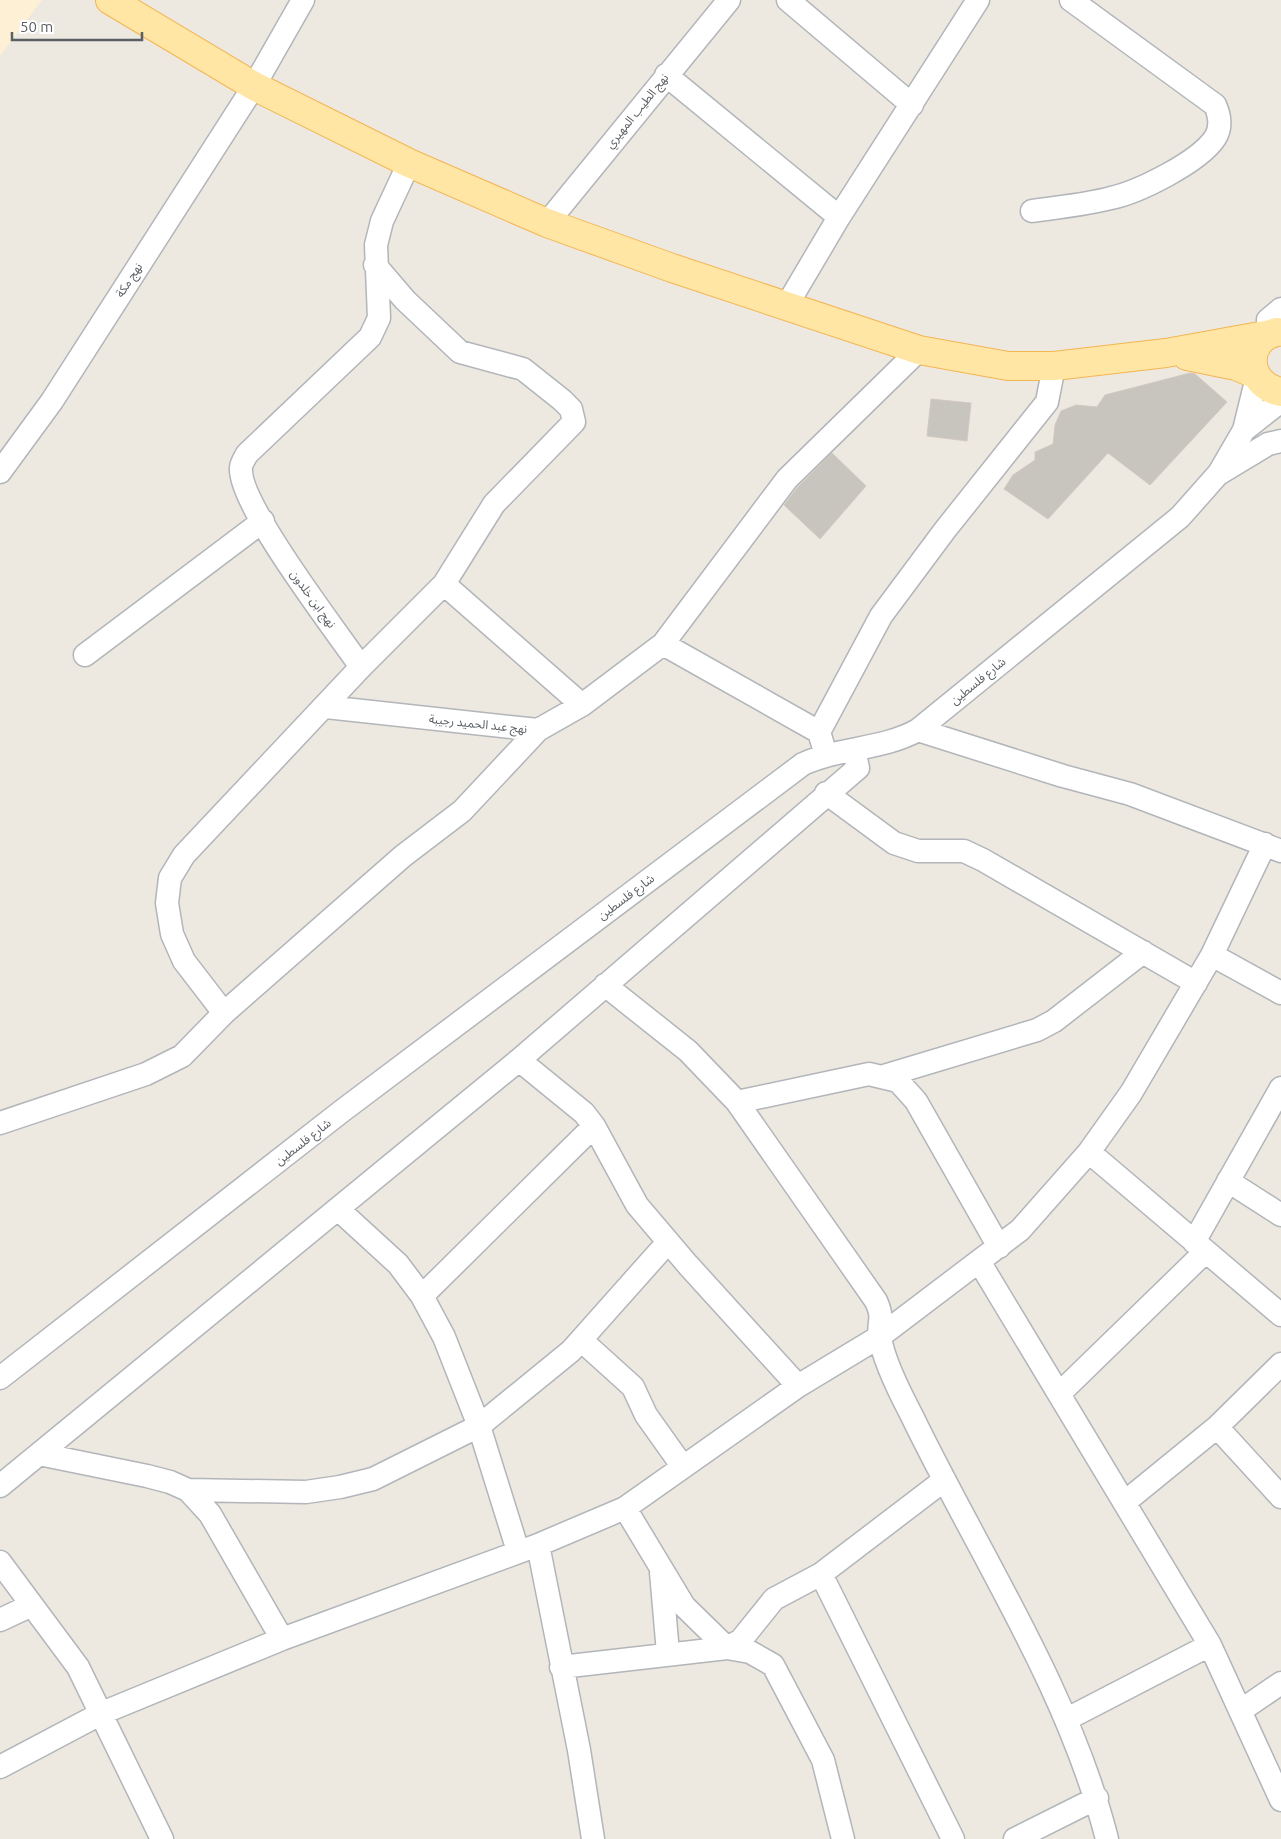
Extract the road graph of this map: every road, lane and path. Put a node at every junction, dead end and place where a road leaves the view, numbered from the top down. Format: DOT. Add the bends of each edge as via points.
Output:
graph roads {
  1 [pos="110,0"];
  2 [pos="303,0"];
  3 [pos="729,0"];
  4 [pos="788,0"];
  5 [pos="978,0"];
  6 [pos="1071,0"];
  7 [pos="666,75"];
  8 [pos="254,86"];
  9 [pos="912,105"];
  10 [pos="409,163"];
  11 [pos="1032,210"];
  12 [pos="839,217"];
  13 [pos="547,223"];
  14 [pos="375,265"];
  15 [pos="786,305"];
  16 [pos="1278,328"];
  17 [pos="919,350"];
  18 [pos="1166,353"];
  19 [pos="1054,366"];
  20 [pos="1256,376"];
  21 [pos="1281,392"];
  22 [pos="1281,401"];
  23 [pos="1244,430"];
  24 [pos="1281,441"];
  25 [pos="0,472"];
  26 [pos="1219,473"];
  27 [pos="263,521"];
  28 [pos="444,584"];
  29 [pos="663,644"];
  30 [pos="85,655"];
  31 [pos="361,667"];
  32 [pos="582,705"];
  33 [pos="326,707"];
  34 [pos="538,730"];
  35 [pos="918,730"];
  36 [pos="819,732"];
  37 [pos="854,750"];
  38 [pos="826,755"];
  39 [pos="826,793"];
  40 [pos="1273,848"];
  41 [pos="1143,952"];
  42 [pos="1212,955"];
  43 [pos="1196,983"];
  44 [pos="605,985"];
  45 [pos="1281,993"];
  46 [pos="224,1013"];
  47 [pos="519,1060"];
  48 [pos="884,1076"];
  49 [pos="1281,1088"];
  50 [pos="737,1102"];
  51 [pos="0,1112"];
  52 [pos="22,1116"];
  53 [pos="0,1123"];
  54 [pos="594,1126"];
  55 [pos="1089,1152"];
  56 [pos="1228,1181"];
  57 [pos="339,1210"];
  58 [pos="1281,1215"];
  59 [pos="668,1242"];
  60 [pos="999,1247"];
  61 [pos="1199,1247"];
  62 [pos="980,1263"];
  63 [pos="422,1296"];
  64 [pos="1281,1315"];
  65 [pos="879,1336"];
  66 [pos="581,1340"];
  67 [pos="1281,1364"];
  68 [pos="0,1378"];
  69 [pos="798,1386"];
  70 [pos="1060,1393"];
  71 [pos="478,1426"];
  72 [pos="1216,1427"];
  73 [pos="39,1454"];
  74 [pos="684,1467"];
  75 [pos="943,1481"];
  76 [pos="0,1486"];
  77 [pos="188,1490"];
  78 [pos="1281,1497"];
  79 [pos="1125,1502"];
  80 [pos="624,1508"];
  81 [pos="528,1548"];
  82 [pos="0,1562"];
  83 [pos="661,1566"];
  84 [pos="822,1574"];
  85 [pos="32,1605"];
  86 [pos="0,1620"];
  87 [pos="282,1639"];
  88 [pos="1210,1646"];
  89 [pos="727,1648"];
  90 [pos="668,1653"];
  91 [pos="561,1667"];
  92 [pos="1281,1683"];
  93 [pos="1240,1711"];
  94 [pos="102,1713"];
  95 [pos="1067,1719"];
  96 [pos="0,1767"];
  97 [pos="1097,1798"];
  98 [pos="1281,1800"];
  99 [pos="162,1839"];
  100 [pos="593,1839"];
  101 [pos="843,1839"];
  102 [pos="953,1839"];
  103 [pos="1015,1839"];
  104 [pos="1107,1839"];
  1 -- 8 [label="main road"];
  2 -- 8 [label="street, نهج مكة"];
  3 -- 7 [label="street, نهج الطيب المهيري"];
  4 -- 9 [label="street"];
  5 -- 9 [label="street"];
  6 -- 11 [label="street" via="1216,106 1219,127 1215,138 1197,156 1173,172 1113,198"];
  7 -- 12 [label="street"];
  7 -- 13 [label="street, نهج الطيب المهيري"];
  8 -- 10 [label="main road"];
  8 -- 25 [label="street, نهج مكة" via="52,401"];
  9 -- 12 [label="street"];
  10 -- 13 [label="main road"];
  10 -- 14 [label="street, نهج ابن خلدون" via="382,221"];
  12 -- 15 [label="street"];
  13 -- 15 [label="main road"];
  14 -- 27 [label="street, نهج ابن خلدون" via="379,318 370,337 246,454 240,467 243,484"];
  14 -- 28 [label="street" via="405,300 460,352 523,369 562,400 573,415 574,422 566,432 494,504"];
  15 -- 17 [label="main road"];
  16 -- 18 [label="main road"];
  16 -- 20 [label="main road" via="1261,340 1255,349 1252,360"];
  17 -- 19 [label="main road" via="1008,366"];
  17 -- 29 [label="street, نهج عبد الحميد رجيبة" via="787,479"];
  18 -- 19 [label="main road"];
  18 -- 20 [label="main road" via="1208,359"];
  19 -- 36 [label="street" via="1047,402 881,616"];
  20 -- 21 [label="main road" via="1263,385"];
  20 -- 23 [label="street"];
  22 -- 23 [label="street"];
  23 -- 26 [label="street, شارع فلسطين"];
  24 -- 26 [label="street" via="1268,444"];
  26 -- 35 [label="street, شارع فلسطين" via="1180,517"];
  27 -- 30 [label="street"];
  27 -- 31 [label="street, نهج ابن خلدون" via="296,576"];
  28 -- 31 [label="street"];
  28 -- 32 [label="street"];
  29 -- 32 [label="street, نهج عبد الحميد رجيبة"];
  29 -- 36 [label="street"];
  31 -- 33 [label="street"];
  32 -- 34 [label="street, نهج عبد الحميد رجيبة"];
  33 -- 34 [label="street, نهج عبد الحميد رجيبة"];
  33 -- 46 [label="street" via="184,855 170,878 167,902 172,934 184,961"];
  34 -- 46 [label="street" via="462,811 403,856"];
  35 -- 37 [label="street, شارع فلسطين" via="896,740"];
  35 -- 40 [label="street" via="1130,794"];
  36 -- 38 [label="street"];
  37 -- 38 [label="street, شارع فلسطين"];
  37 -- 39 [label="street" via="858,768"];
  38 -- 68 [label="street, شارع فلسطين" via="803,764 342,1111"];
  39 -- 41 [label="street" via="894,843 918,851 964,851"];
  39 -- 44 [label="street" via="724,886"];
  40 -- 42 [label="street"];
  41 -- 43 [label="street"];
  41 -- 48 [label="street" via="1054,1021 1037,1030"];
  42 -- 43 [label="street"];
  42 -- 45 [label="street"];
  43 -- 55 [label="street" via="1131,1093"];
  44 -- 47 [label="street"];
  44 -- 50 [label="street" via="688,1051"];
  46 -- 52 [label="street" via="171,1063"];
  47 -- 54 [label="street" via="584,1113"];
  47 -- 57 [label="street"];
  48 -- 50 [label="street" via="869,1074"];
  48 -- 60 [label="street" via="898,1081 916,1101"];
  49 -- 56 [label="street"];
  50 -- 65 [label="street" via="876,1301 882,1314"];
  51 -- 52 [label="street"];
  52 -- 53 [label="street"];
  54 -- 59 [label="street" via="637,1205"];
  54 -- 63 [label="street"];
  55 -- 60 [label="street" via="1020,1230"];
  55 -- 61 [label="street"];
  56 -- 58 [label="street"];
  56 -- 61 [label="street"];
  57 -- 63 [label="street" via="398,1264"];
  57 -- 73 [label="street"];
  59 -- 66 [label="street"];
  59 -- 69 [label="street"];
  60 -- 62 [label="street"];
  61 -- 64 [label="street"];
  61 -- 70 [label="street"];
  62 -- 65 [label="street"];
  62 -- 70 [label="street"];
  63 -- 71 [label="street" via="444,1337"];
  65 -- 69 [label="street"];
  65 -- 75 [label="street" via="896,1385"];
  66 -- 71 [label="street"];
  66 -- 74 [label="street" via="633,1387 646,1415"];
  67 -- 72 [label="street"];
  69 -- 74 [label="street"];
  70 -- 79 [label="street"];
  71 -- 77 [label="street" via="373,1479 340,1487 306,1492"];
  71 -- 81 [label="street"];
  72 -- 78 [label="street"];
  72 -- 79 [label="street"];
  73 -- 76 [label="street"];
  73 -- 77 [label="street" via="147,1476"];
  74 -- 80 [label="street"];
  75 -- 84 [label="street"];
  75 -- 95 [label="street" via="996,1576"];
  77 -- 87 [label="street" via="210,1514"];
  79 -- 88 [label="street"];
  80 -- 81 [label="street"];
  80 -- 83 [label="street"];
  81 -- 87 [label="street"];
  81 -- 91 [label="street"];
  82 -- 85 [label="street"];
  83 -- 89 [label="street" via="694,1619"];
  83 -- 90 [label="street"];
  84 -- 89 [label="street" via="774,1598 741,1640"];
  84 -- 102 [label="street"];
  85 -- 86 [label="street"];
  85 -- 94 [label="street" via="78,1667"];
  87 -- 94 [label="street"];
  88 -- 93 [label="street"];
  88 -- 95 [label="street"];
  89 -- 90 [label="street"];
  89 -- 101 [label="street" via="750,1652 773,1665 823,1760"];
  90 -- 91 [label="street"];
  91 -- 100 [label="street" via="579,1750"];
  92 -- 93 [label="street"];
  93 -- 98 [label="street"];
  94 -- 96 [label="street"];
  94 -- 99 [label="street"];
  95 -- 97 [label="street"];
  97 -- 103 [label="street"];
  97 -- 104 [label="street"];
}
